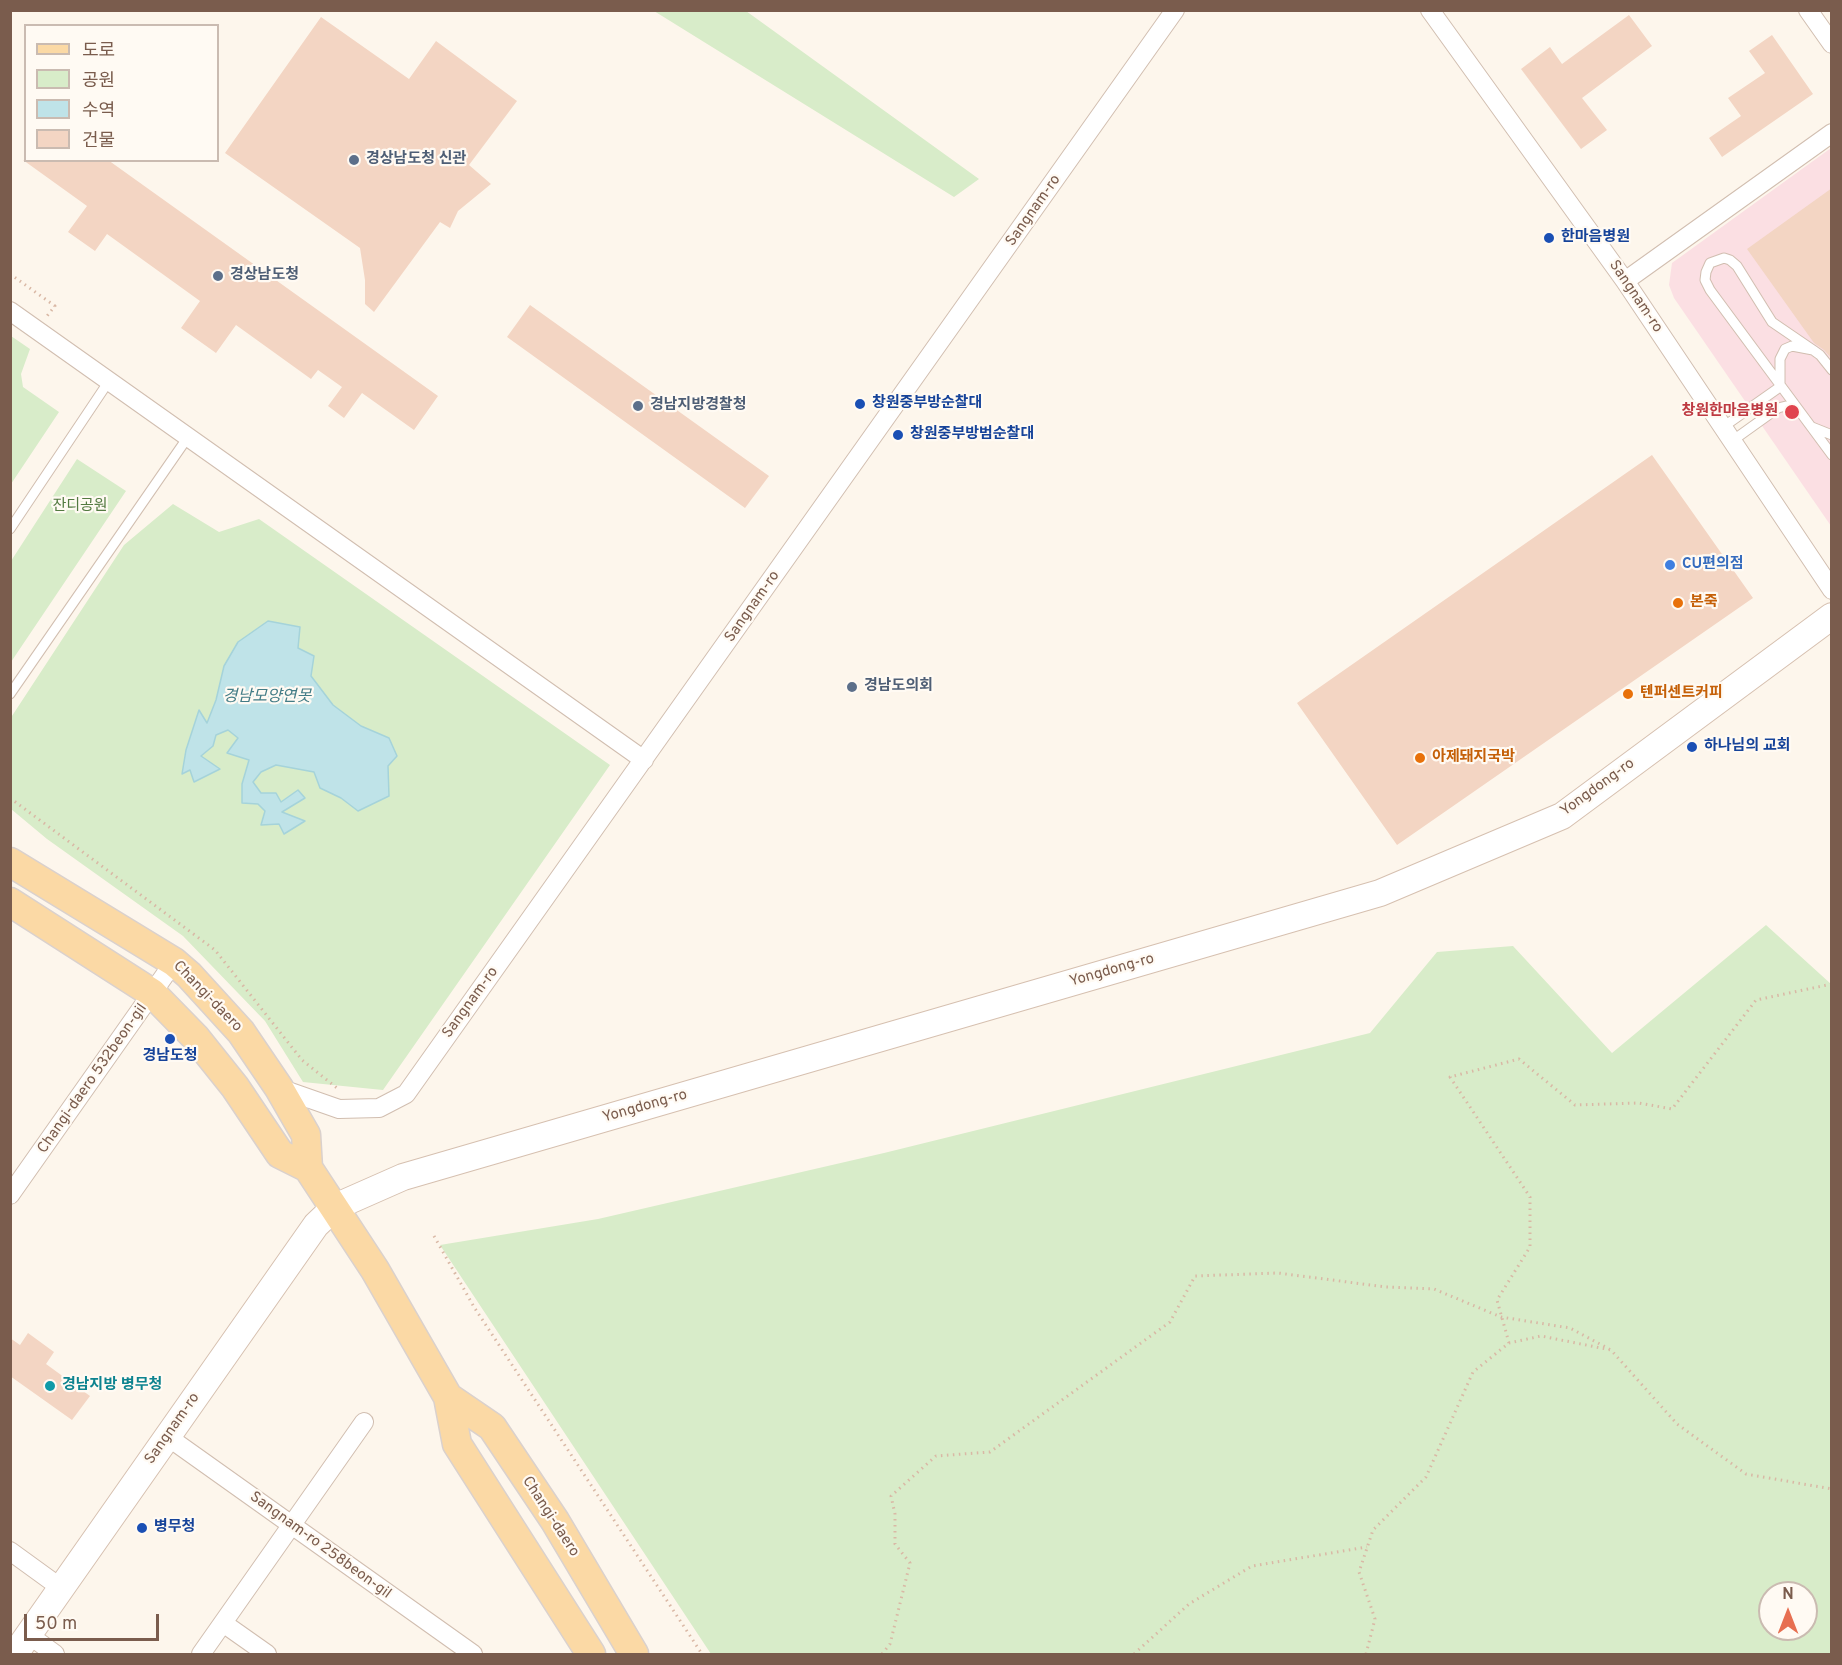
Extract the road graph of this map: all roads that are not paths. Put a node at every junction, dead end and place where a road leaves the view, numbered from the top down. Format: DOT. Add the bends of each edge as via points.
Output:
graph roads {
  1 [pos="1175,10"];
  2 [pos="1430,10"];
  3 [pos="1808,10"];
  4 [pos="1832,44"];
  5 [pos="1832,133"];
  6 [pos="1625,281"];
  7 [pos="10,311"];
  8 [pos="1814,350"];
  9 [pos="1832,370"];
  10 [pos="109,381"];
  11 [pos="1780,386"];
  12 [pos="1809,424"];
  13 [pos="1728,434"];
  14 [pos="1832,435"];
  15 [pos="188,437"];
  16 [pos="1832,455"];
  17 [pos="10,529"];
  18 [pos="1832,590"];
  19 [pos="1832,616"];
  20 [pos="10,694"];
  21 [pos="644,760"];
  22 [pos="10,862"];
  23 [pos="10,902"];
  24 [pos="174,962"];
  25 [pos="152,993"];
  26 [pos="279,1088"];
  27 [pos="308,1168"];
  28 [pos="10,1195"];
  29 [pos="335,1207"];
  30 [pos="448,1396"];
  31 [pos="364,1422"];
  32 [pos="168,1437"];
  33 [pos="292,1526"];
  34 [pos="10,1551"];
  35 [pos="61,1588"];
  36 [pos="223,1623"];
  37 [pos="22,1645"];
  38 [pos="55,1654"];
  39 [pos="201,1654"];
  40 [pos="267,1654"];
  41 [pos="473,1654"];
  42 [pos="591,1654"];
  43 [pos="634,1654"];
  1 -- 21 [label="street, Sangnam-ro"];
  2 -- 6 [label="street, Sangnam-ro"];
  3 -- 4 [label="street"];
  5 -- 6 [label="street"];
  6 -- 13 [label="street, Sangnam-ro"];
  7 -- 10 [label="street"];
  8 -- 9 [label="lane"];
  8 -- 11 [label="lane" via="1792,346 1785,349 1780,359"];
  8 -- 11 [label="lane" via="1772,322 1730,260 1710,263 1705,280 1710,291"];
  10 -- 15 [label="street"];
  10 -- 17 [label="lane"];
  11 -- 12 [label="lane"];
  11 -- 13 [label="lane"];
  12 -- 13 [label="lane" via="1796,410 1786,406"];
  12 -- 14 [label="lane"];
  12 -- 16 [label="lane"];
  13 -- 18 [label="street, Sangnam-ro"];
  15 -- 20 [label="lane"];
  15 -- 21 [label="street"];
  19 -- 29 [label="street, Yongdong-ro" via="1562,816 1380,893 402,1177"];
  21 -- 26 [label="street, Sangnam-ro" via="406,1094 379,1108 339,1109"];
  22 -- 24 [label="main road, Changi-daero"];
  23 -- 25 [label="main road, Changi-daero"];
  24 -- 25 [label="street, Changi-daero 532beon-gil"];
  24 -- 26 [label="main road, Changi-daero" via="242,1032"];
  25 -- 27 [label="main road, Changi-daero" via="195,1037 235,1087 280,1154"];
  25 -- 28 [label="street, Changi-daero 532beon-gil"];
  26 -- 27 [label="main road, Changi-daero" via="306,1135"];
  27 -- 29 [label="main road, Changi-daero"];
  29 -- 30 [label="main road, Changi-daero"];
  29 -- 32 [label="street, Sangnam-ro" via="316,1224"];
  30 -- 42 [label="main road, Changi-daero" via="457,1444"];
  30 -- 43 [label="main road, Changi-daero" via="492,1427 555,1521"];
  31 -- 33 [label="street"];
  32 -- 33 [label="street, Sangnam-ro 258beon-gil"];
  32 -- 35 [label="street, Sangnam-ro"];
  33 -- 36 [label="street"];
  33 -- 41 [label="street, Sangnam-ro 258beon-gil"];
  34 -- 35 [label="street"];
  35 -- 37 [label="street, Sangnam-ro"];
  36 -- 39 [label="street"];
  36 -- 40 [label="street"];
  37 -- 38 [label="street"];
}
